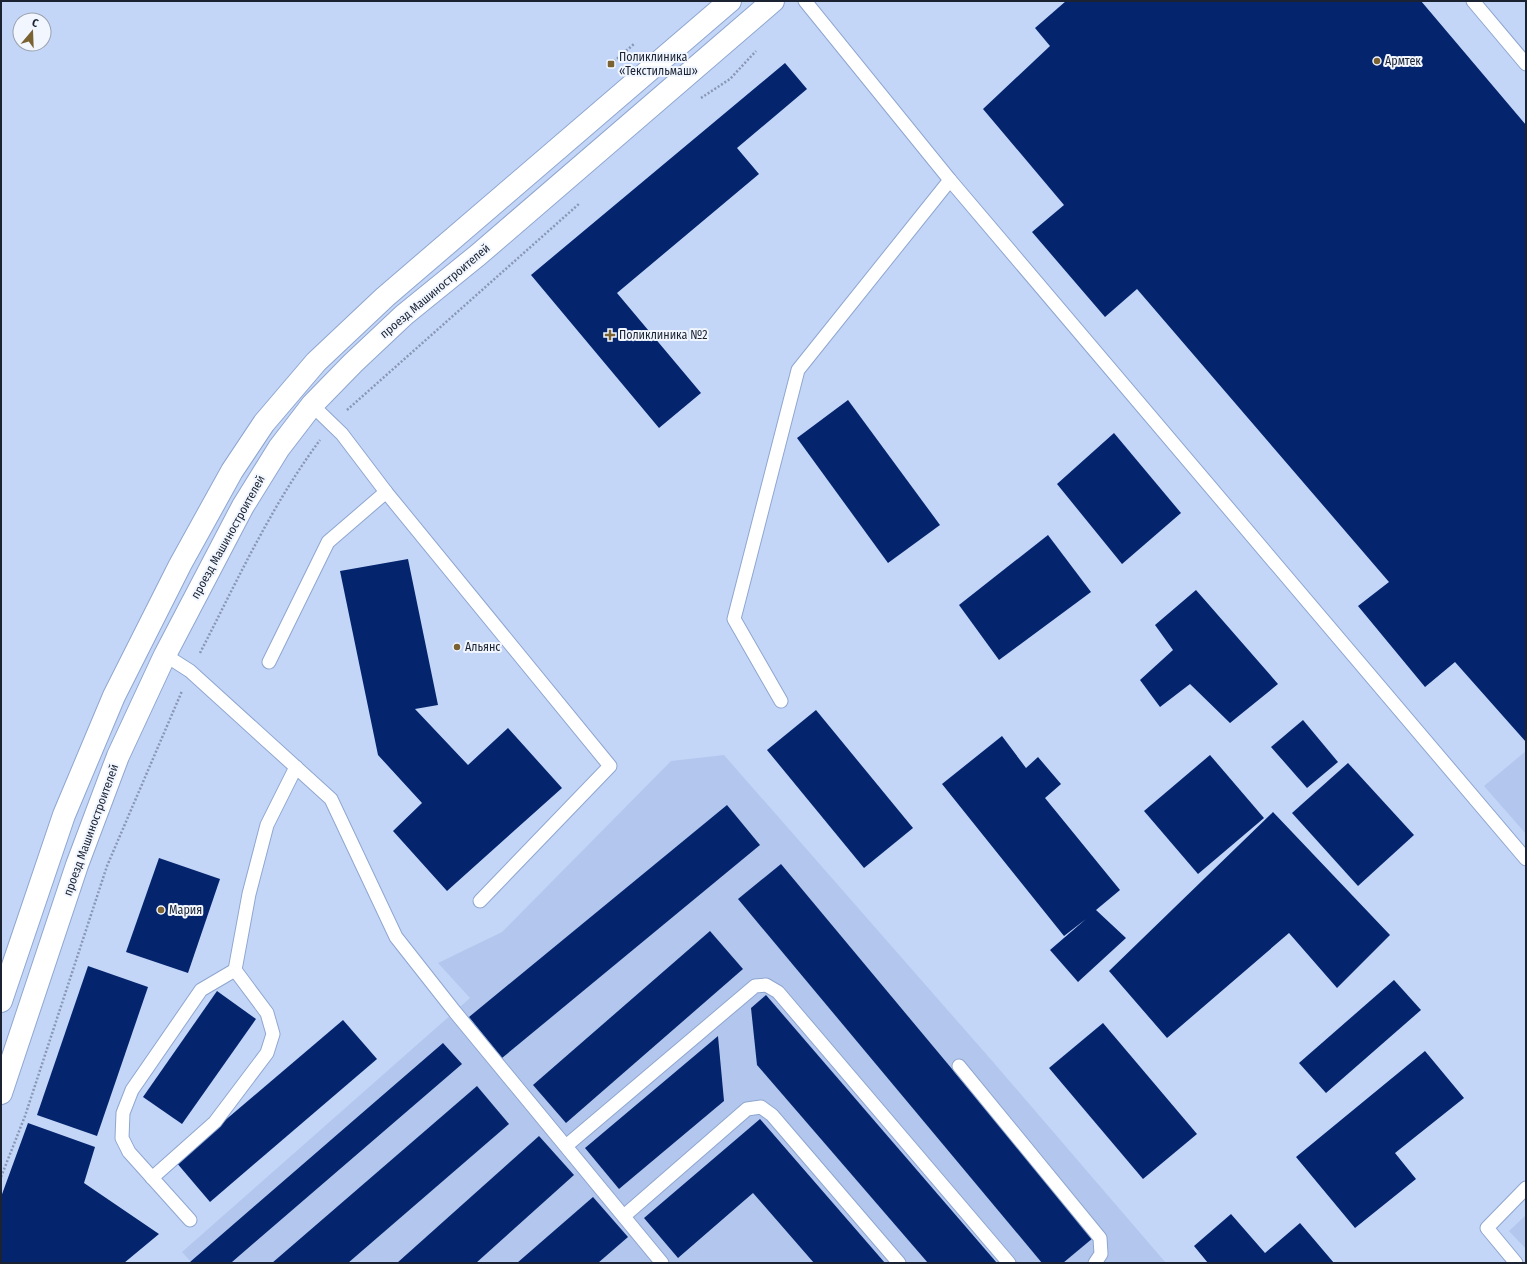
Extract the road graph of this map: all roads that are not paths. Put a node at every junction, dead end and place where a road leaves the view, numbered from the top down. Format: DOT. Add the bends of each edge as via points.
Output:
graph roads {
  1 [pos="730,1"];
  2 [pos="773,1"];
  3 [pos="805,1"];
  4 [pos="1473,1"];
  5 [pos="1526,64"];
  6 [pos="950,180"];
  7 [pos="312,406"];
  8 [pos="386,492"];
  9 [pos="165,655"];
  10 [pos="269,662"];
  11 [pos="781,701"];
  12 [pos="296,767"];
  13 [pos="1526,859"];
  14 [pos="480,901"];
  15 [pos="235,970"];
  16 [pos="1,1001"];
  17 [pos="959,1066"];
  18 [pos="1,1093"];
  19 [pos="566,1146"];
  20 [pos="152,1178"];
  21 [pos="1526,1188"];
  22 [pos="624,1216"];
  23 [pos="190,1220"];
  24 [pos="662,1263"];
  25 [pos="899,1263"];
  26 [pos="1009,1263"];
  27 [pos="1095,1263"];
  28 [pos="1516,1263"];
  1 -- 16 [label="main road" via="385,297 316,362 264,423 232,471 180,565 114,696 64,815"];
  2 -- 7 [label="main road, проезд Машиностроителей" via="478,255 404,315"];
  3 -- 6 [label="lane"];
  4 -- 5 [label="lane"];
  6 -- 11 [label="lane" via="798,370 734,619"];
  6 -- 13 [label="lane"];
  7 -- 8 [label="lane" via="342,434"];
  7 -- 9 [label="main road, проезд Машиностроителей" via="279,448 242,506"];
  8 -- 10 [label="lane" via="328,542"];
  8 -- 14 [label="lane" via="610,766"];
  9 -- 12 [label="lane" via="190,671"];
  9 -- 18 [label="main road, проезд Машиностроителей" via="118,756 77,865"];
  12 -- 15 [label="lane" via="267,825 249,894"];
  12 -- 19 [label="lane" via="331,799 396,937"];
  15 -- 20 [label="lane" via="201,990 132,1090 123,1113 122,1138 129,1152"];
  15 -- 20 [label="lane" via="267,1013 274,1034 267,1053 215,1122"];
  17 -- 27 [label="lane" via="1100,1238 1101,1254"];
  19 -- 22 [label="lane"];
  19 -- 26 [label="lane" via="755,986 766,985 778,992"];
  20 -- 23 [label="lane"];
  21 -- 28 [label="lane" via="1487,1228"];
  22 -- 24 [label="lane"];
  22 -- 25 [label="lane" via="747,1109 760,1107 772,1115"];
}
